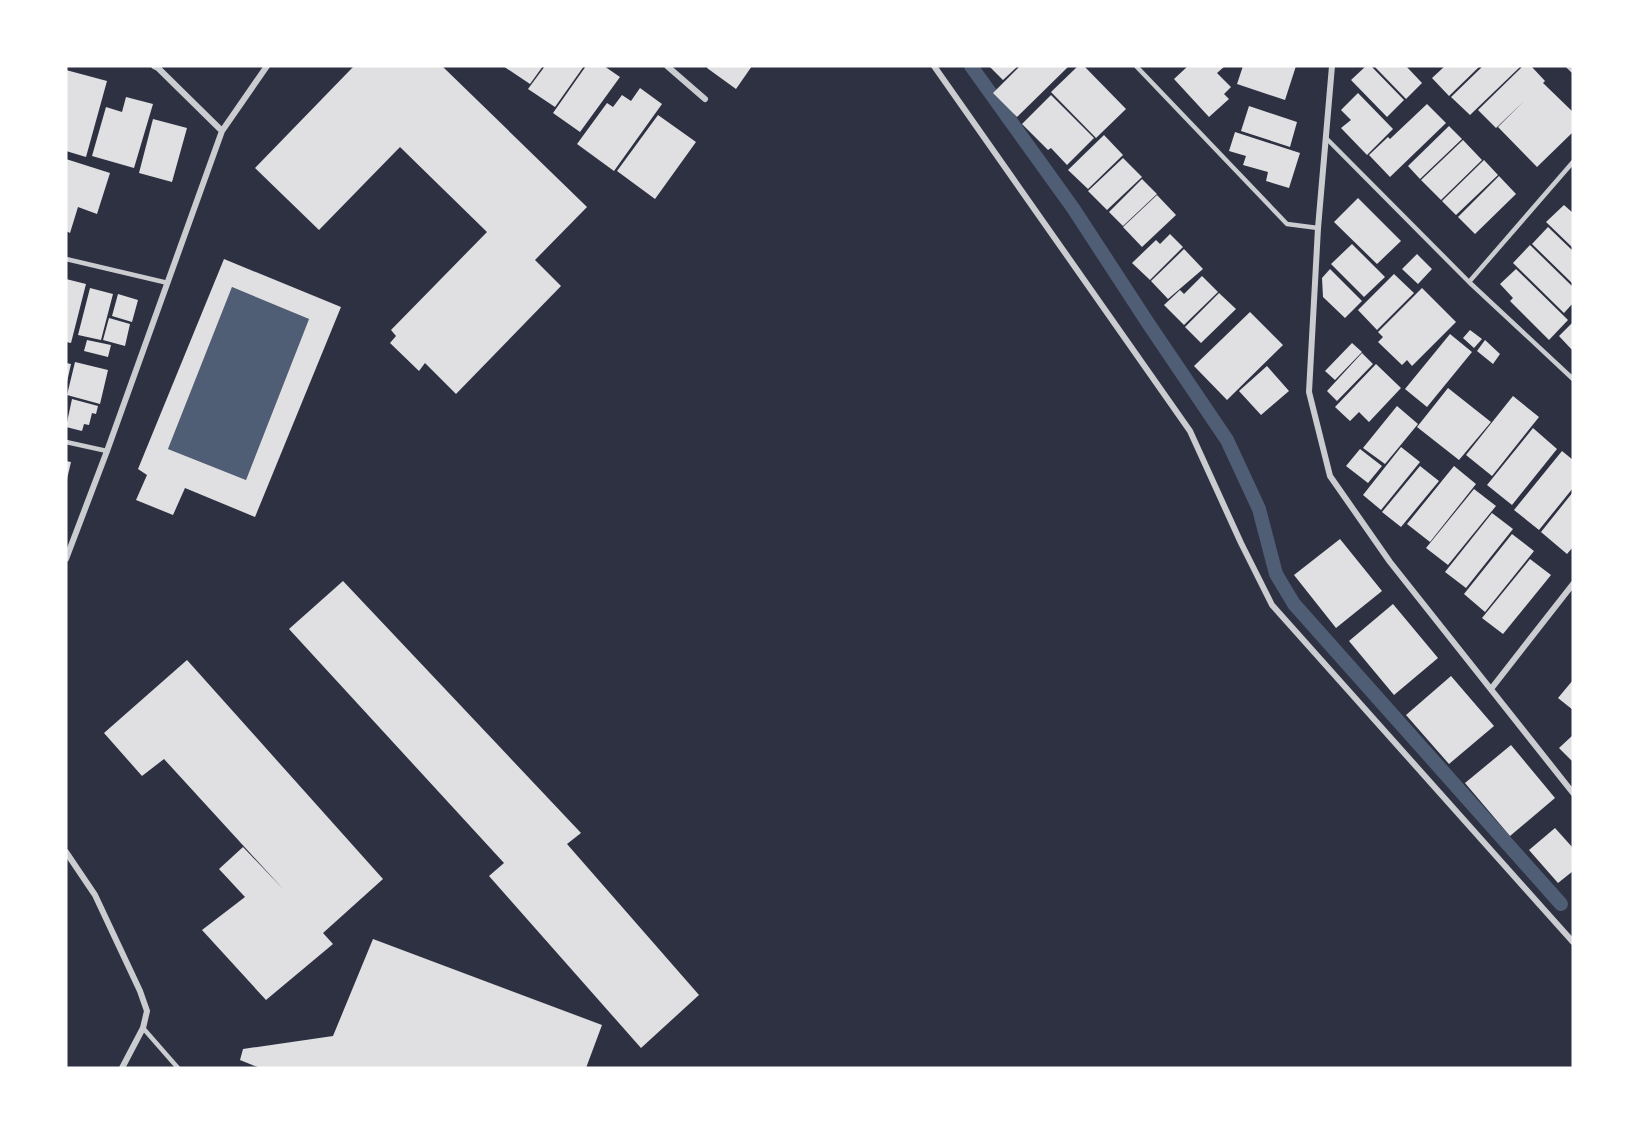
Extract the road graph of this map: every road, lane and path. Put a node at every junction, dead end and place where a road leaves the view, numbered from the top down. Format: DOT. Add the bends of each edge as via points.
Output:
graph roads {
  1 [pos="154,66"];
  2 [pos="267,66"];
  3 [pos="668,66"];
  4 [pos="934,66"];
  5 [pos="1136,66"];
  6 [pos="1332,66"];
  7 [pos="1568,66"];
  8 [pos="1573,71"];
  9 [pos="705,99"];
  10 [pos="222,131"];
  11 [pos="1326,138"];
  12 [pos="1573,162"];
  13 [pos="1318,228"];
  14 [pos="66,259"];
  15 [pos="1469,282"];
  16 [pos="168,283"];
  17 [pos="1573,379"];
  18 [pos="66,442"];
  19 [pos="107,451"];
  20 [pos="66,559"];
  21 [pos="1573,584"];
  22 [pos="1491,689"];
  23 [pos="1573,793"];
  24 [pos="66,852"];
  25 [pos="1573,942"];
  26 [pos="143,1028"];
  27 [pos="122,1068"];
  28 [pos="178,1068"];
  1 -- 10 [label="street"];
  2 -- 10 [label="street"];
  3 -- 9 [label="street"];
  4 -- 25 [label="street" via="1190,431 1272,605"];
  5 -- 13 [label="lane" via="1287,224"];
  6 -- 11 [label="street"];
  7 -- 8 [label="lane"];
  10 -- 16 [label="street"];
  11 -- 13 [label="street"];
  11 -- 15 [label="lane"];
  12 -- 15 [label="lane"];
  13 -- 22 [label="street" via="1309,392 1330,476 1390,562"];
  14 -- 16 [label="lane"];
  15 -- 17 [label="lane"];
  16 -- 19 [label="street"];
  18 -- 19 [label="lane"];
  19 -- 20 [label="street"];
  21 -- 22 [label="street"];
  22 -- 23 [label="street"];
  24 -- 26 [label="street" via="95,895 140,991 147,1011"];
  26 -- 27 [label="street"];
  26 -- 28 [label="lane"];
}
